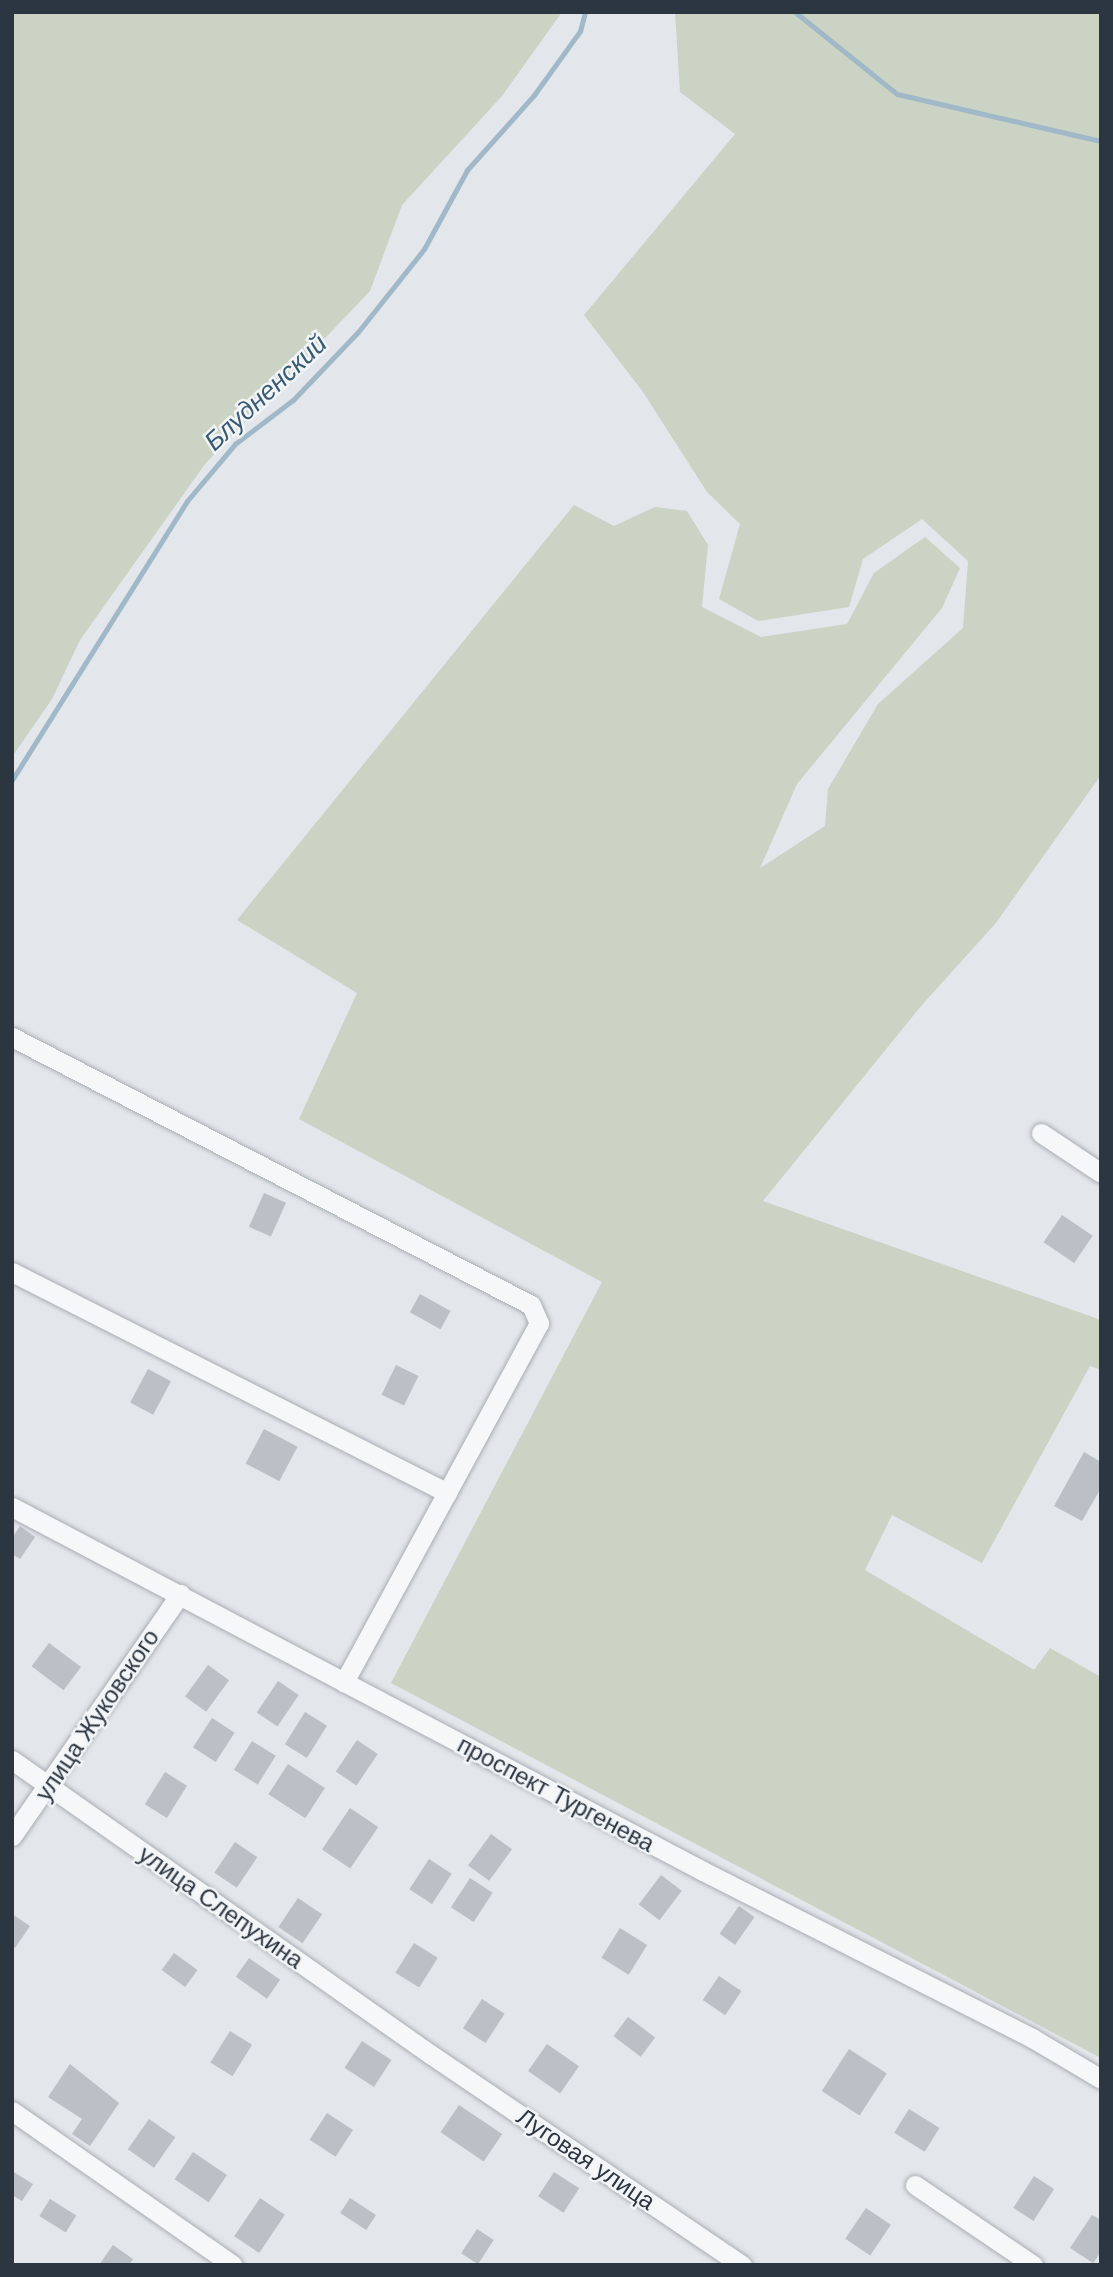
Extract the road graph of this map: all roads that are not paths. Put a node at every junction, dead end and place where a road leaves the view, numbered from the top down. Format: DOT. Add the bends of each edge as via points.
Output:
graph roads {
  1 [pos="12,1037"];
  2 [pos="1041,1133"];
  3 [pos="1101,1173"];
  4 [pos="12,1272"];
  5 [pos="447,1493"];
  6 [pos="12,1507"];
  7 [pos="180,1594"];
  8 [pos="344,1682"];
  9 [pos="12,1760"];
  10 [pos="50,1786"];
  11 [pos="12,1836"];
  12 [pos="430,2054"];
  13 [pos="1101,2079"];
  14 [pos="12,2111"];
  15 [pos="915,2185"];
  16 [pos="233,2265"];
  17 [pos="742,2265"];
  18 [pos="1033,2265"];
  1 -- 5 [label="street" via="531,1305 539,1323"];
  2 -- 3 [label="street"];
  4 -- 5 [label="street"];
  5 -- 8 [label="street"];
  6 -- 7 [label="street, проспект Тургенева"];
  7 -- 8 [label="street, проспект Тургенева"];
  7 -- 10 [label="street, улица Жуковского"];
  8 -- 13 [label="street, проспект Тургенева" via="1032,2038"];
  9 -- 10 [label="street, улица Слепухина"];
  10 -- 11 [label="street, улица Жуковского"];
  10 -- 12 [label="street, улица Слепухина"];
  12 -- 17 [label="street, Луговая улица"];
  14 -- 16 [label="street"];
  15 -- 18 [label="street"];
}
